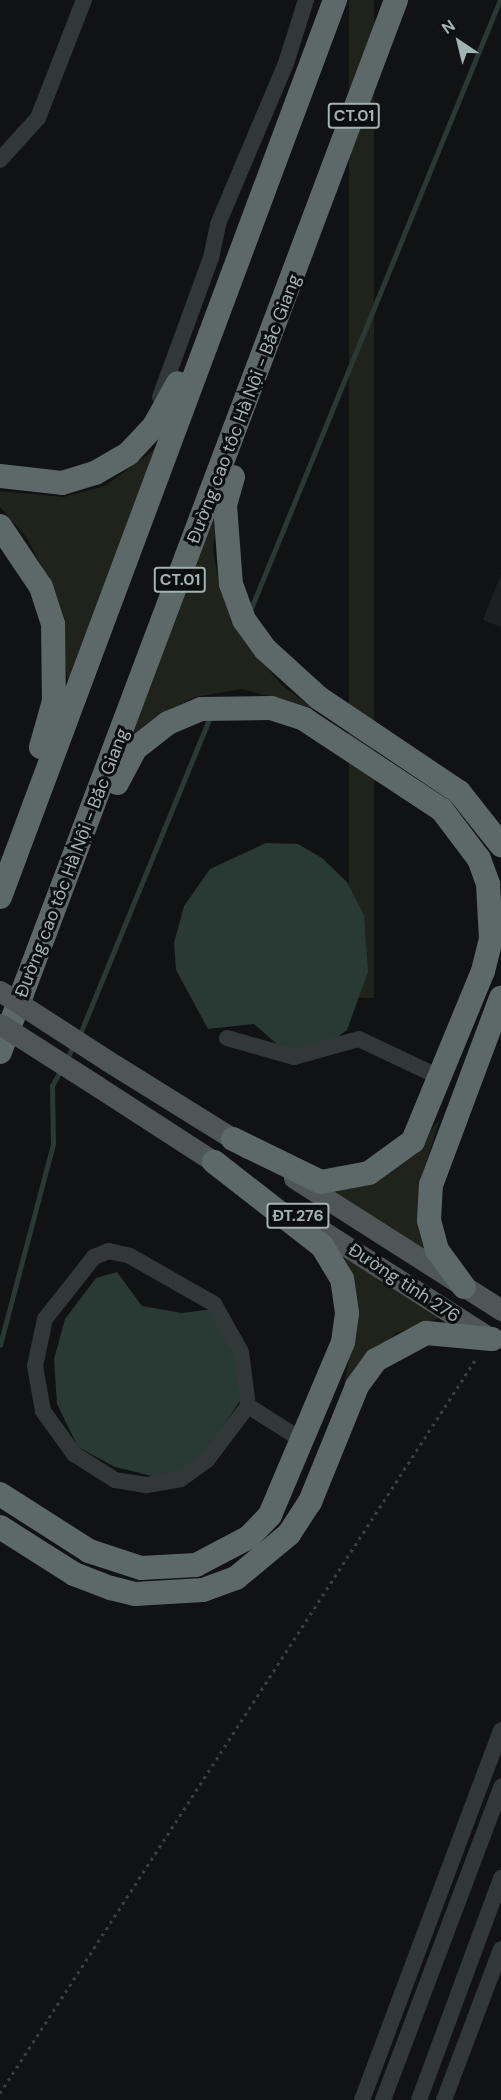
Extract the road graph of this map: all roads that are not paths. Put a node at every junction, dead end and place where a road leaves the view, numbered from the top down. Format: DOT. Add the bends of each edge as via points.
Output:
graph roads {
  1 [pos="84,0"];
  2 [pos="306,0"];
  3 [pos="321,0"];
  4 [pos="335,0"];
  5 [pos="396,0"];
  6 [pos="0,160"];
  7 [pos="311,232"];
  8 [pos="225,295"];
  9 [pos="0,465"];
  10 [pos="0,476"];
  11 [pos="0,526"];
  12 [pos="501,845"];
  13 [pos="0,890"];
  14 [pos="0,897"];
  15 [pos="46,928"];
  16 [pos="0,991"];
  17 [pos="501,998"];
  18 [pos="0,1024"];
  19 [pos="227,1038"];
  20 [pos="0,1052"];
  21 [pos="441,1078"];
  22 [pos="233,1139"];
  23 [pos="214,1162"];
  24 [pos="464,1287"];
  25 [pos="501,1310"];
  26 [pos="494,1340"];
  27 [pos="248,1406"];
  28 [pos="305,1442"];
  29 [pos="0,1494"];
  30 [pos="0,1527"];
  31 [pos="501,1730"];
  32 [pos="501,1787"];
  33 [pos="501,1878"];
  34 [pos="501,1949"];
  35 [pos="362,2100"];
  36 [pos="384,2100"];
  37 [pos="418,2100"];
  38 [pos="444,2100"];
  1 -- 6 [label="street" via="38,118"];
  2 -- 9 [label="street" via="151,415 120,448 75,469 29,473"];
  3 -- 8 [label="highway" via="244,208"];
  4 -- 8 [label="highway"];
  5 -- 7 [label="highway, Đường cao tốc Hà Nội - Bắc Giang / CT.01"];
  7 -- 12 [label="highway" via="298,303 225,506 231,584 244,620 291,676 459,792"];
  7 -- 15 [label="highway, Đường cao tốc Hà Nội - Bắc Giang / CT.01"];
  8 -- 10 [label="highway" via="172,398 129,453 95,473 62,483"];
  8 -- 14 [label="highway"];
  11 -- 13 [label="highway" via="41,587 53,624 56,658 54,700"];
  15 -- 20 [label="highway, Đường cao tốc Hà Nội - Bắc Giang / CT.01"];
  15 -- 21 [label="highway" via="136,748 168,723 201,709 261,707 304,719 442,810 479,858 488,884 492,939"];
  16 -- 22 [label="main road, Đường tỉnh 276 / ĐT.276, bridge"];
  17 -- 24 [label="highway" via="431,1185 429,1221 437,1250"];
  18 -- 23 [label="main road, Đường tỉnh 276 / ĐT.276, bridge"];
  19 -- 21 [label="street" via="294,1057 358,1039"];
  21 -- 22 [label="highway" via="413,1141 396,1158 345,1182 321,1182"];
  22 -- 24 [label="main road, Đường tỉnh 276 / ĐT.276"];
  23 -- 26 [label="main road, Đường tỉnh 276 / ĐT.276"];
  23 -- 28 [label="highway" via="304,1230 342,1279 347,1313 343,1342"];
  24 -- 25 [label="main road, Đường tỉnh 276 / ĐT.276"];
  26 -- 30 [label="highway" via="426,1332 376,1360 357,1386 310,1502 290,1534 246,1571 214,1586 167,1595 111,1588 74,1574"];
  27 -- 27 [label="street" via="241,1352 214,1304 130,1256 109,1251 94,1257 45,1319 35,1366 43,1411 74,1454 115,1480 146,1485 181,1479 207,1460"];
  27 -- 28 [label="street"];
  28 -- 29 [label="highway" via="286,1489 249,1537 196,1565 168,1570 141,1568 89,1551"];
  31 -- 35 [label="street"];
  32 -- 36 [label="street"];
  33 -- 37 [label="street"];
  34 -- 38 [label="street"];
}
